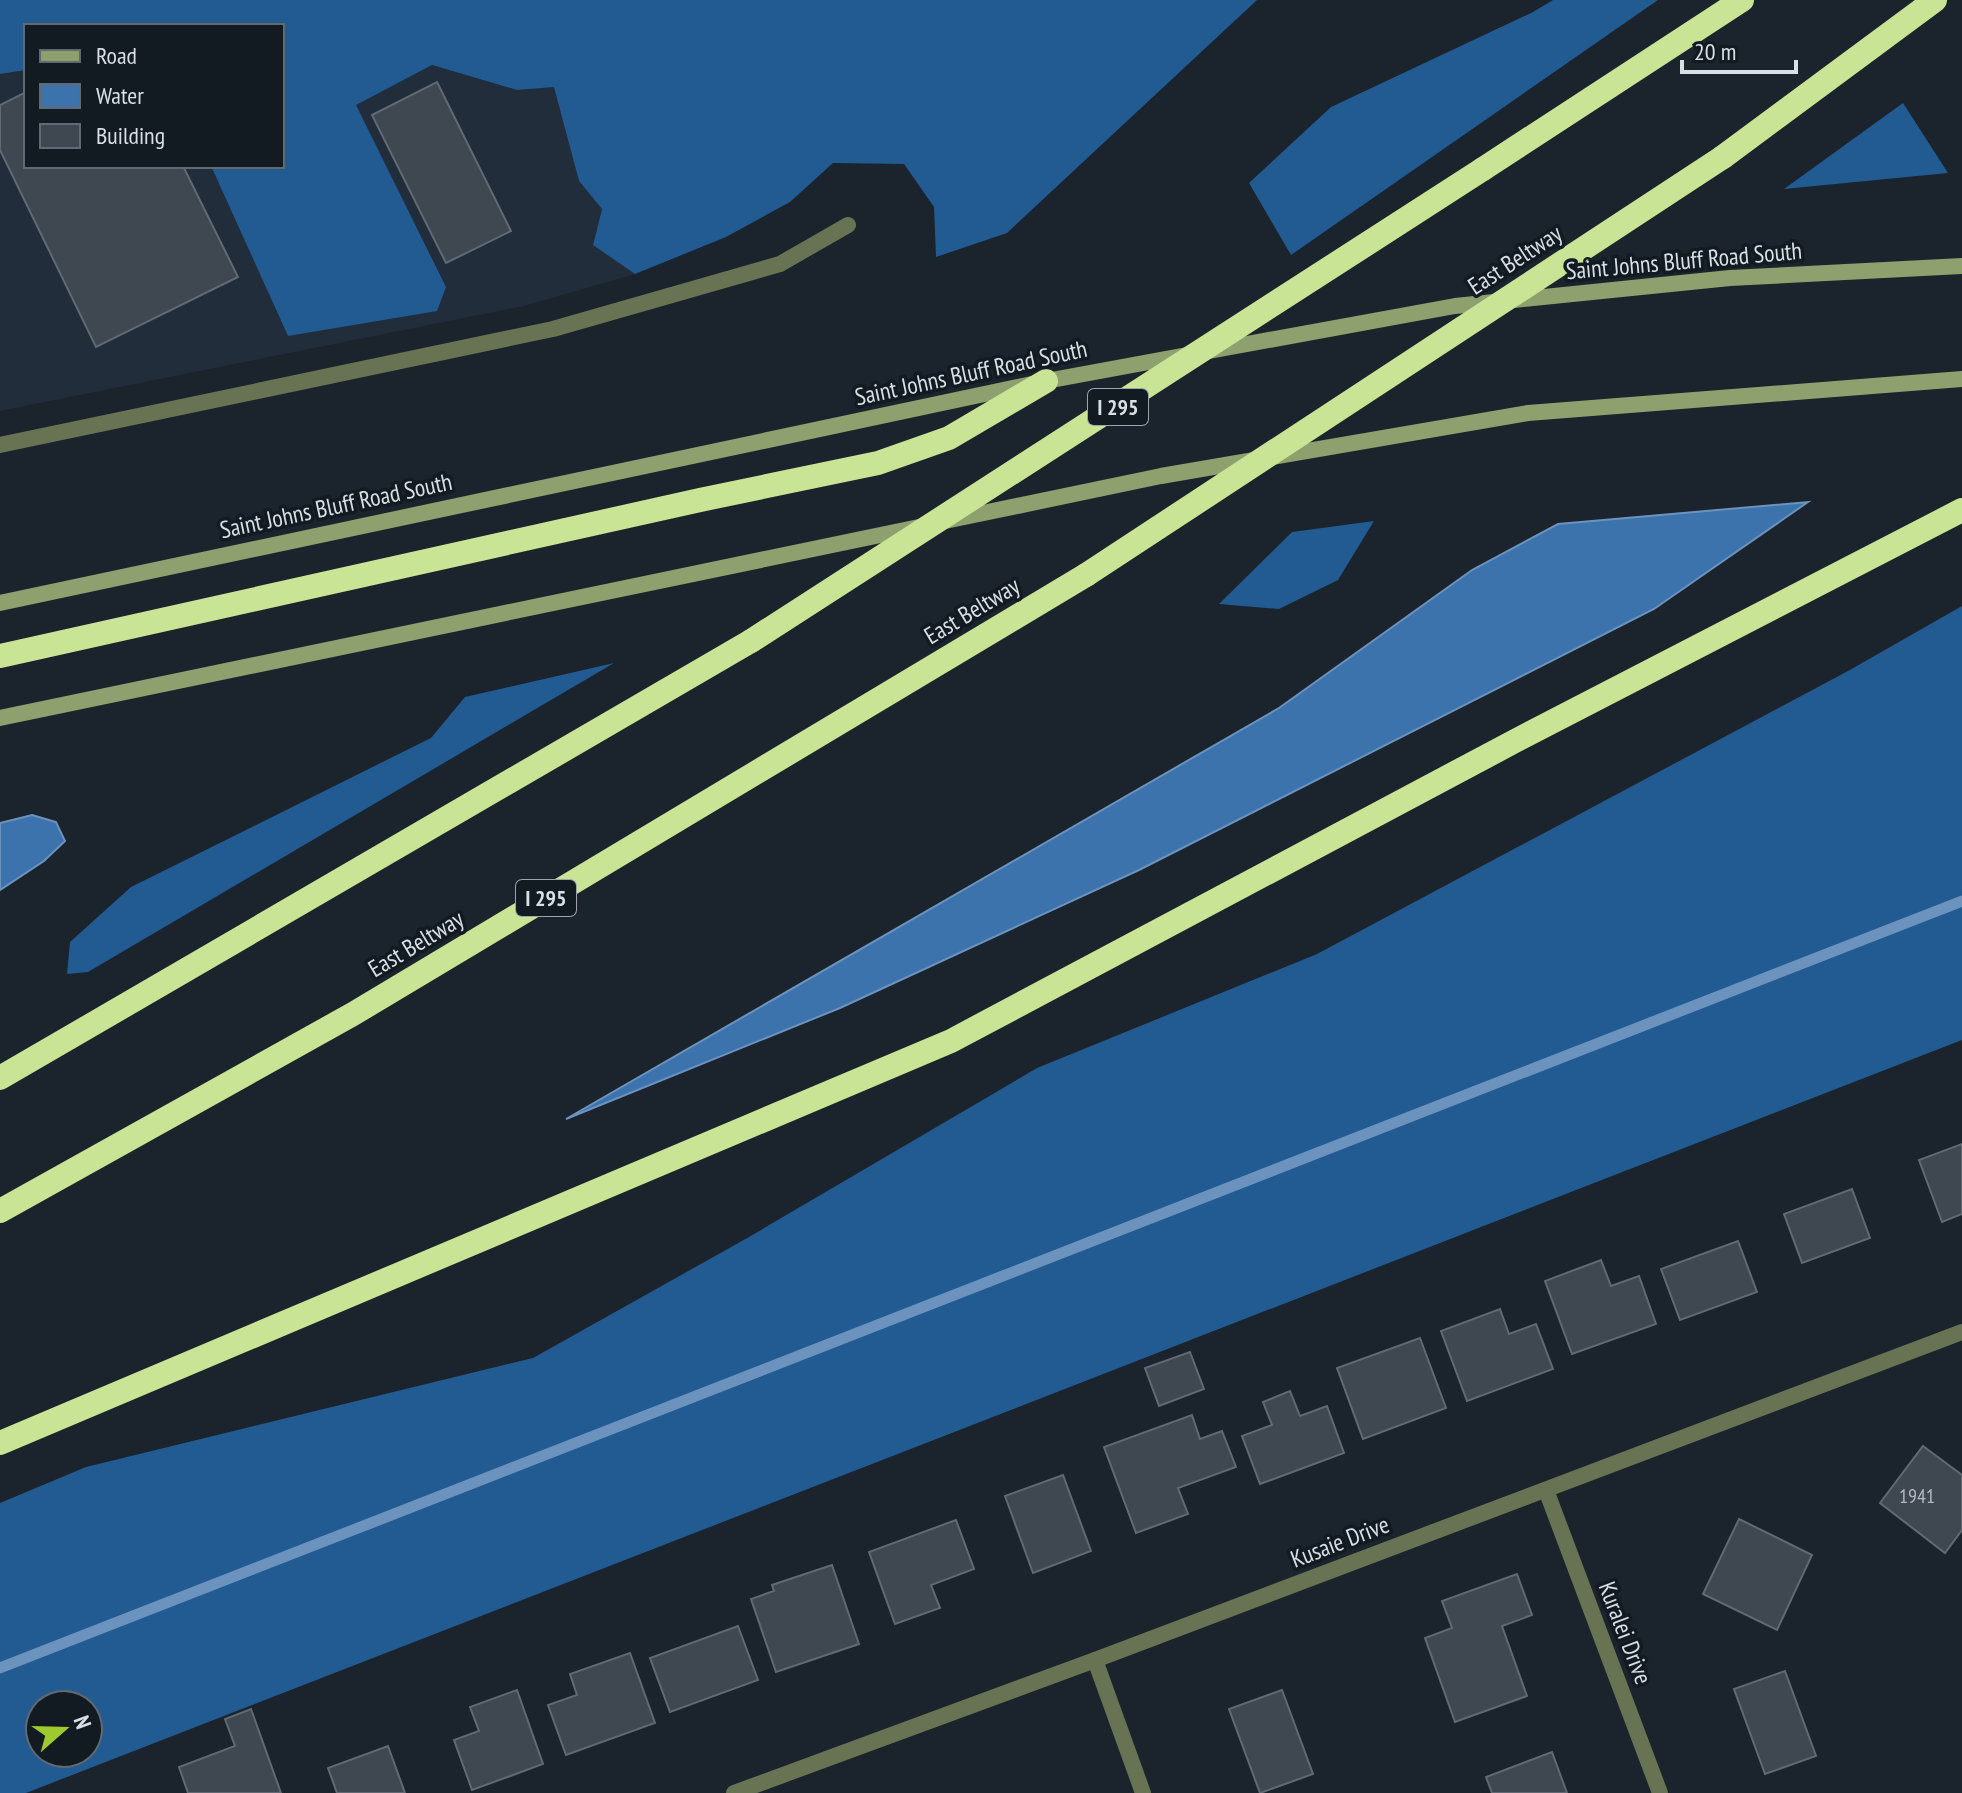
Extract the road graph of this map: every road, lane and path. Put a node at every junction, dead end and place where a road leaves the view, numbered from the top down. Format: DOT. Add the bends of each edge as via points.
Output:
graph roads {
  1 [pos="1742,0"];
  2 [pos="1935,0"];
  3 [pos="848,225"];
  4 [pos="1962,266"];
  5 [pos="1962,379"];
  6 [pos="1046,381"];
  7 [pos="0,445"];
  8 [pos="1962,510"];
  9 [pos="0,603"];
  10 [pos="0,656"];
  11 [pos="0,718"];
  12 [pos="0,1078"];
  13 [pos="0,1211"];
  14 [pos="1962,1332"];
  15 [pos="0,1443"];
  16 [pos="1546,1490"];
  17 [pos="1095,1660"];
  18 [pos="734,1793"];
  19 [pos="1143,1793"];
  20 [pos="1660,1793"];
  1 -- 12 [label="highway, I 295, bridge" via="751,641"];
  2 -- 13 [label="highway, East Beltway / I 295, bridge" via="1723,157 1086,575 353,1014"];
  3 -- 7 [label="street" via="780,264 553,329"];
  4 -- 6 [label="main road, Saint Johns Bluff Road South" via="1730,278 1455,306"];
  5 -- 11 [label="main road" via="1528,413 1329,446 1161,476"];
  6 -- 9 [label="main road, Saint Johns Bluff Road South"];
  6 -- 10 [label="highway" via="949,438 878,463"];
  8 -- 15 [label="highway" via="951,1041"];
  14 -- 16 [label="street, Kusaie Drive"];
  16 -- 17 [label="street, Kusaie Drive"];
  16 -- 20 [label="street, Kuralei Drive"];
  17 -- 18 [label="street, Kusaie Drive"];
  17 -- 19 [label="street"];
}
